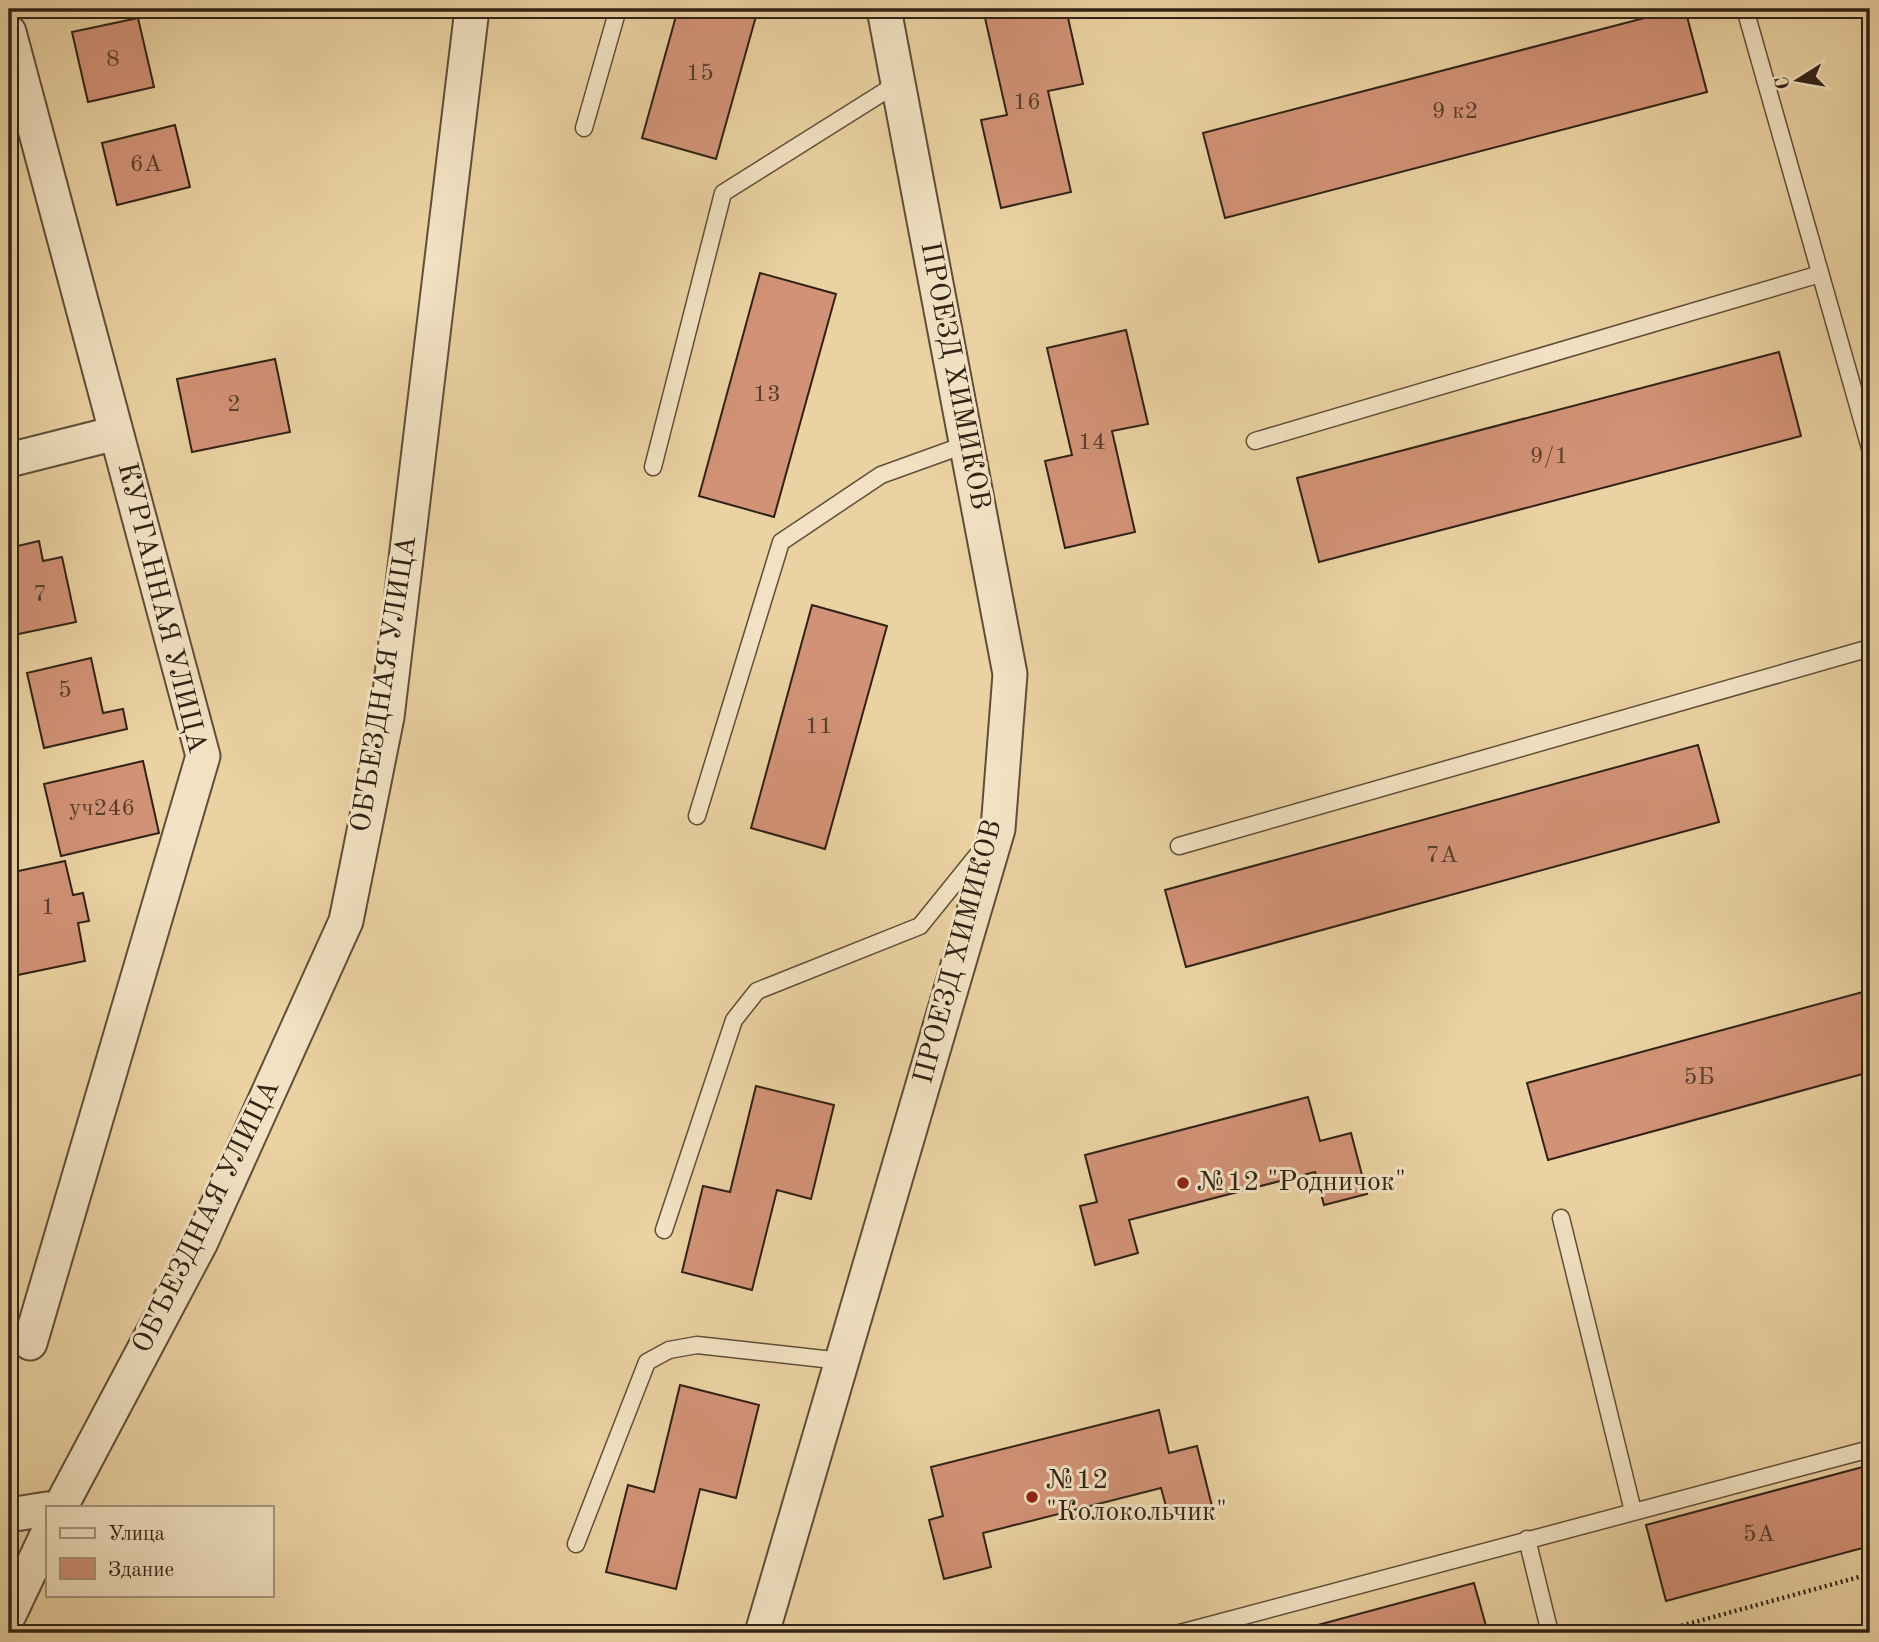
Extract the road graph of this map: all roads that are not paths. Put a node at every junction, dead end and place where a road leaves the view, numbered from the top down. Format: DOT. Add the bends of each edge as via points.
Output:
graph roads {
  1 [pos="472,9"];
  2 [pos="618,9"];
  3 [pos="884,9"];
  4 [pos="1745,9"];
  5 [pos="9,32"];
  6 [pos="898,83"];
  7 [pos="584,128"];
  8 [pos="1820,274"];
  9 [pos="116,433"];
  10 [pos="1255,441"];
  11 [pos="967,444"];
  12 [pos="1870,447"];
  13 [pos="9,460"];
  14 [pos="653,467"];
  15 [pos="1870,648"];
  16 [pos="697,816"];
  17 [pos="998,829"];
  18 [pos="1179,846"];
  19 [pos="1561,1218"];
  20 [pos="664,1230"];
  21 [pos="30,1343"];
  22 [pos="842,1362"];
  23 [pos="1870,1449"];
  24 [pos="60,1506"];
  25 [pos="46,1509"];
  26 [pos="1633,1511"];
  27 [pos="9,1515"];
  28 [pos="46,1537"];
  29 [pos="1527,1539"];
  30 [pos="576,1544"];
  31 [pos="9,1615"];
  32 [pos="762,1633"];
  33 [pos="1180,1633"];
  34 [pos="1550,1633"];
  1 -- 24 [label="street, ОБЪЕЗДНАЯ УЛИЦА" via="387,717 346,921 201,1242"];
  2 -- 7 [label="lane"];
  3 -- 6 [label="street, ПРОЕЗД ХИМИКОВ"];
  4 -- 8 [label="lane"];
  5 -- 9 [label="street, КУРГАННАЯ УЛИЦА"];
  6 -- 11 [label="street, ПРОЕЗД ХИМИКОВ"];
  6 -- 14 [label="lane" via="723,193"];
  8 -- 10 [label="lane"];
  8 -- 12 [label="lane"];
  9 -- 13 [label="street"];
  9 -- 21 [label="street, КУРГАННАЯ УЛИЦА" via="203,756"];
  11 -- 16 [label="lane" via="881,475 780,542"];
  11 -- 17 [label="street, ПРОЕЗД ХИМИКОВ" via="1010,674"];
  15 -- 18 [label="lane"];
  17 -- 20 [label="lane" via="920,926 757,991 734,1020"];
  17 -- 22 [label="street, ПРОЕЗД ХИМИКОВ"];
  19 -- 26 [label="lane"];
  22 -- 30 [label="lane" via="697,1345 669,1350 647,1362"];
  22 -- 32 [label="street, ПРОЕЗД ХИМИКОВ"];
  23 -- 26 [label="lane"];
  25 -- 27 [label="street"];
  26 -- 29 [label="lane"];
  28 -- 31 [label="street"];
  29 -- 33 [label="lane"];
  29 -- 34 [label="lane"];
}
